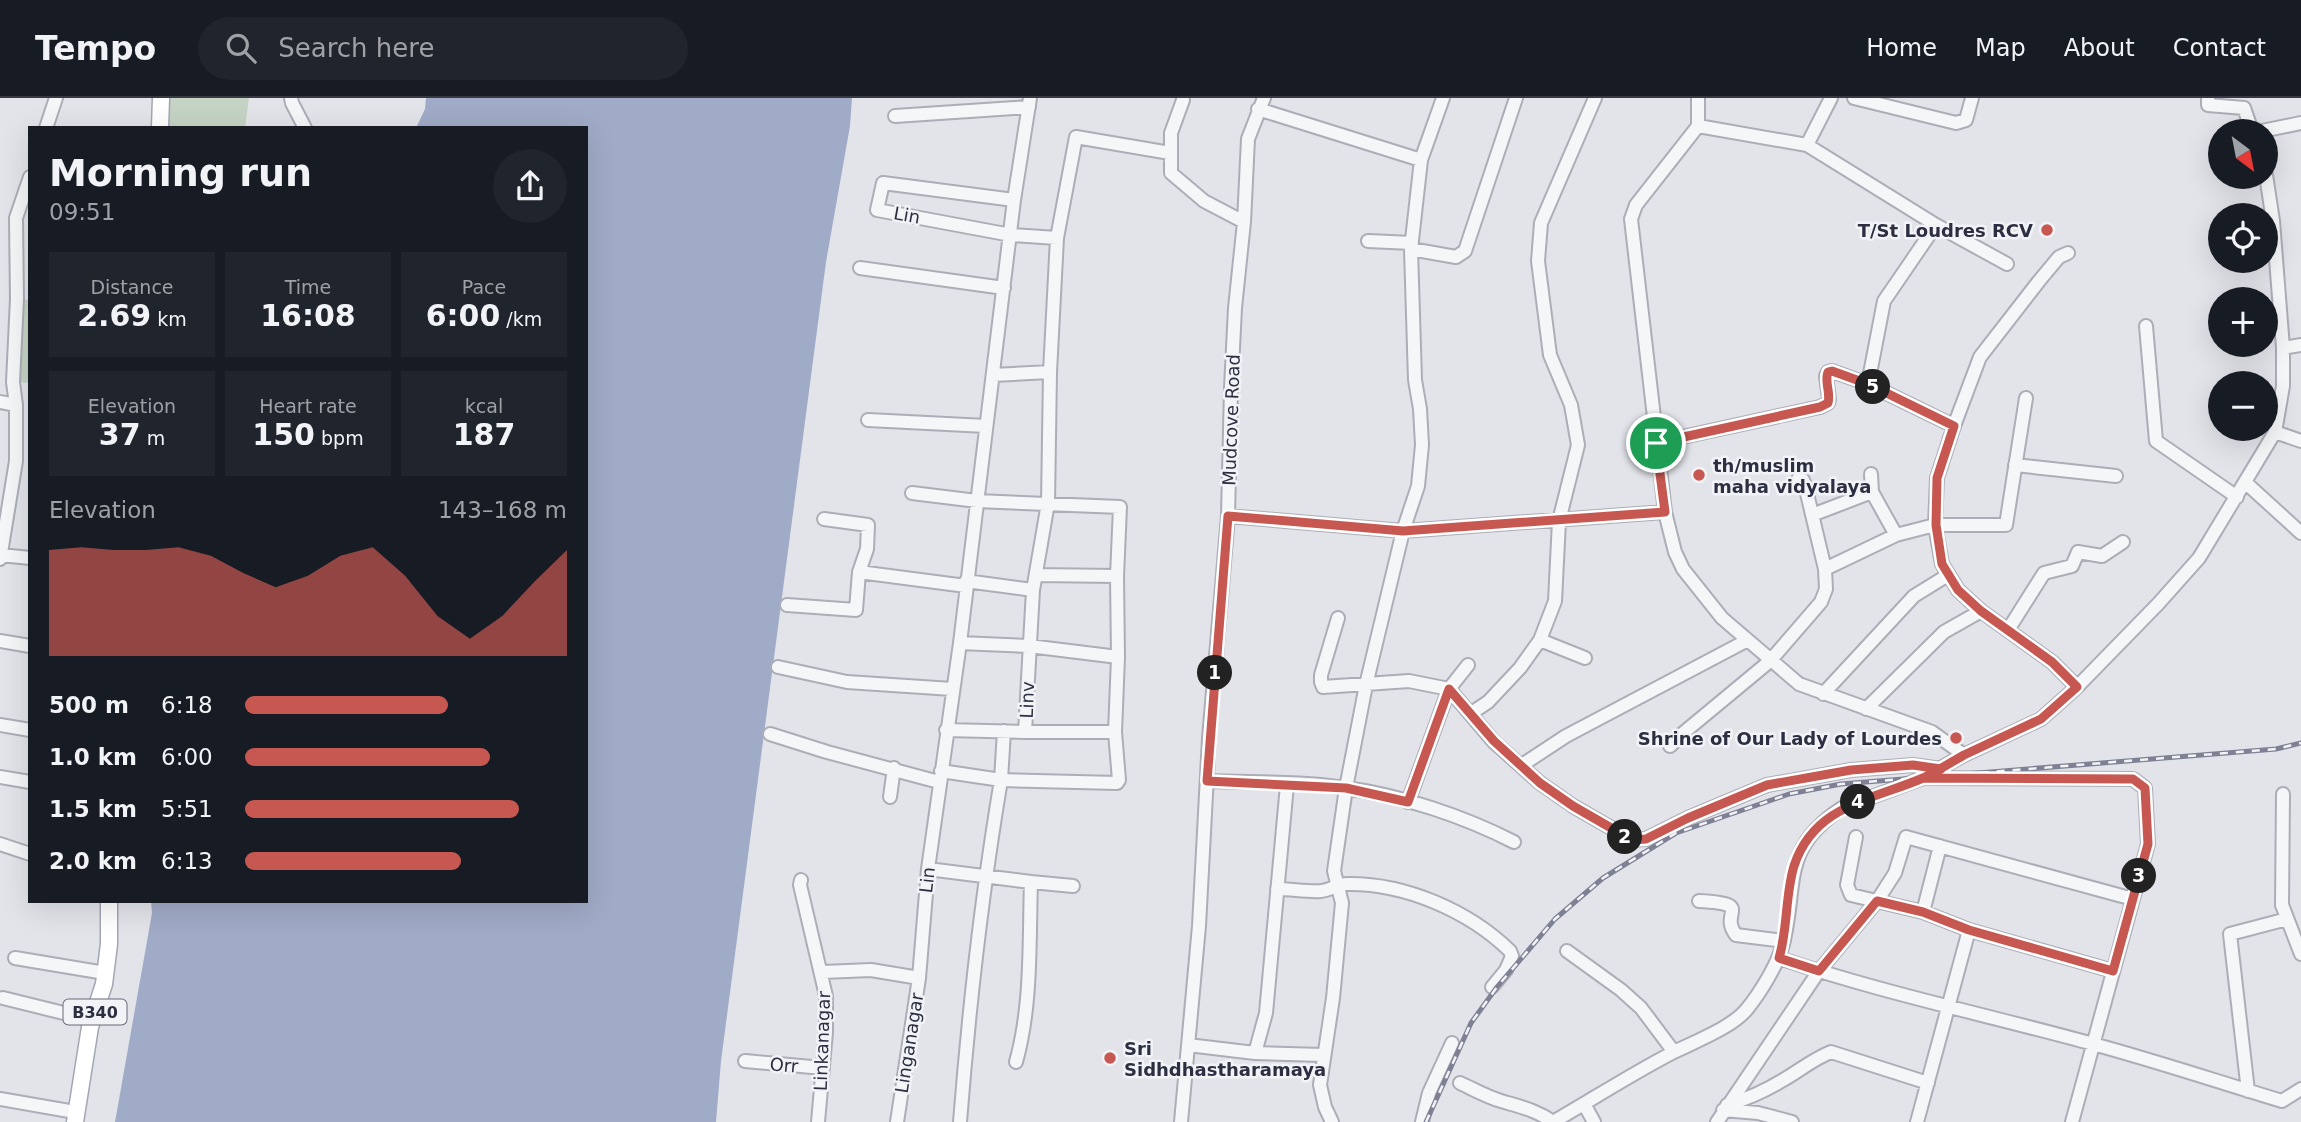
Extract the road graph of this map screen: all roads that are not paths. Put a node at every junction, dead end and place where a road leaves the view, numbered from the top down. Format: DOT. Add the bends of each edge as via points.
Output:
graph roads {
  1 [pos="56,98"];
  2 [pos="161,98"];
  3 [pos="291,98"];
  4 [pos="1443,98"];
  5 [pos="1516,98"];
  6 [pos="1595,98"];
  7 [pos="1699,98"];
  8 [pos="1830,98"];
  9 [pos="1853,98"];
  10 [pos="1972,98"];
  11 [pos="2208,98"];
  12 [pos="1183,100"];
  13 [pos="1029,102"];
  14 [pos="1261,103"];
  15 [pos="895,116"];
  16 [pos="2248,119"];
  17 [pos="2301,123"];
  18 [pos="47,126"];
  19 [pos="160,126"];
  20 [pos="304,126"];
  21 [pos="1698,127"];
  22 [pos="2278,128"];
  23 [pos="1807,145"];
  24 [pos="1170,153"];
  25 [pos="1421,160"];
  26 [pos="28,183"];
  27 [pos="2268,189"];
  28 [pos="1014,200"];
  29 [pos="1244,222"];
  30 [pos="1936,225"];
  31 [pos="1011,235"];
  32 [pos="1057,238"];
  33 [pos="1368,241"];
  34 [pos="1412,246"];
  35 [pos="2068,253"];
  36 [pos="2007,264"];
  37 [pos="860,268"];
  38 [pos="1004,288"];
  39 [pos="2146,326"];
  40 [pos="2301,345"];
  41 [pos="2283,348"];
  42 [pos="1050,372"];
  43 [pos="993,375"];
  44 [pos="1868,384"];
  45 [pos="2026,398"];
  46 [pos="0,402"];
  47 [pos="16,405"];
  48 [pos="2278,415"];
  49 [pos="868,420"];
  50 [pos="986,426"];
  51 [pos="1954,426"];
  52 [pos="2278,433"];
  53 [pos="2270,441"];
  54 [pos="2301,441"];
  55 [pos="1656,443"];
  56 [pos="2015,465"];
  57 [pos="1871,474"];
  58 [pos="2116,476"];
  59 [pos="1798,479"];
  60 [pos="2246,483"];
  61 [pos="1872,492"];
  62 [pos="912,493"];
  63 [pos="2237,497"];
  64 [pos="5,498"];
  65 [pos="977,501"];
  66 [pos="1048,503"];
  67 [pos="1665,512"];
  68 [pos="1812,515"];
  69 [pos="1228,516"];
  70 [pos="824,519"];
  71 [pos="1559,521"];
  72 [pos="1936,525"];
  73 [pos="1403,531"];
  74 [pos="2301,533"];
  75 [pos="1896,535"];
  76 [pos="2123,542"];
  77 [pos="1,557"];
  78 [pos="28,558"];
  79 [pos="1825,569"];
  80 [pos="859,572"];
  81 [pos="1948,575"];
  82 [pos="1036,576"];
  83 [pos="1116,576"];
  84 [pos="966,583"];
  85 [pos="1033,590"];
  86 [pos="787,605"];
  87 [pos="1981,611"];
  88 [pos="1338,618"];
  89 [pos="2008,630"];
  90 [pos="1540,640"];
  91 [pos="0,641"];
  92 [pos="1746,641"];
  93 [pos="960,643"];
  94 [pos="28,646"];
  95 [pos="1029,646"];
  96 [pos="1118,657"];
  97 [pos="1585,657"];
  98 [pos="1770,661"];
  99 [pos="1468,665"];
  100 [pos="778,667"];
  101 [pos="1366,685"];
  102 [pos="2077,687"];
  103 [pos="952,689"];
  104 [pos="1449,689"];
  105 [pos="1823,694"];
  106 [pos="1866,709"];
  107 [pos="1470,714"];
  108 [pos="0,725"];
  109 [pos="28,730"];
  110 [pos="946,730"];
  111 [pos="1004,731"];
  112 [pos="1025,732"];
  113 [pos="1115,732"];
  114 [pos="769,734"];
  115 [pos="1671,746"];
  116 [pos="1964,755"];
  117 [pos="1522,765"];
  118 [pos="894,768"];
  119 [pos="1941,769"];
  120 [pos="940,776"];
  121 [pos="0,777"];
  122 [pos="1923,778"];
  123 [pos="1001,780"];
  124 [pos="1207,781"];
  125 [pos="28,782"];
  126 [pos="1287,785"];
  127 [pos="1346,788"];
  128 [pos="2283,794"];
  129 [pos="890,797"];
  130 [pos="1408,802"];
  131 [pos="1856,837"];
  132 [pos="1514,842"];
  133 [pos="0,844"];
  134 [pos="1940,846"];
  135 [pos="28,854"];
  136 [pos="928,869"];
  137 [pos="985,876"];
  138 [pos="801,880"];
  139 [pos="1031,882"];
  140 [pos="1337,885"];
  141 [pos="1073,886"];
  142 [pos="1278,889"];
  143 [pos="2133,899"];
  144 [pos="1699,901"];
  145 [pos="1877,901"];
  146 [pos="109,903"];
  147 [pos="1923,912"];
  148 [pos="2287,919"];
  149 [pos="1969,930"];
  150 [pos="1784,941"];
  151 [pos="1567,951"];
  152 [pos="2301,954"];
  153 [pos="15,958"];
  154 [pos="1779,958"];
  155 [pos="1819,971"];
  156 [pos="2113,971"];
  157 [pos="105,972"];
  158 [pos="822,972"];
  159 [pos="919,978"];
  160 [pos="1492,987"];
  161 [pos="4,998"];
  162 [pos="1948,1007"];
  163 [pos="92,1020"];
  164 [pos="1452,1044"];
  165 [pos="2094,1044"];
  166 [pos="1188,1045"];
  167 [pos="1674,1052"];
  168 [pos="1255,1053"];
  169 [pos="1323,1055"];
  170 [pos="745,1061"];
  171 [pos="1016,1062"];
  172 [pos="823,1068"];
  173 [pos="1460,1083"];
  174 [pos="1928,1083"];
  175 [pos="2301,1089"];
  176 [pos="2248,1091"];
  177 [pos="0,1098"];
  178 [pos="1584,1104"];
  179 [pos="1723,1115"];
  180 [pos="75,1117"];
  181 [pos="818,1122"];
  182 [pos="897,1122"];
  183 [pos="960,1122"];
  184 [pos="1181,1122"];
  185 [pos="1332,1122"];
  186 [pos="1422,1122"];
  187 [pos="1553,1122"];
  188 [pos="1594,1122"];
  189 [pos="1792,1122"];
  190 [pos="1917,1122"];
  191 [pos="2072,1122"];
  1 -- 18 [label="street"];
  2 -- 19 [label="main road"];
  3 -- 20 [label="street"];
  4 -- 25 [label="street"];
  5 -- 34 [label="street" via="1465,251 1456,257"];
  6 -- 71 [label="street" via="1541,223 1538,261 1550,355 1571,405 1577,445"];
  7 -- 21 [label="street"];
  8 -- 23 [label="street"];
  9 -- 10 [label="street" via="1956,123 1966,120"];
  11 -- 16 [label="street" via="2208,104 2244,108"];
  12 -- 24 [label="street" via="1171,133"];
  13 -- 15 [label="street"];
  13 -- 28 [label="street, Lin"];
  14 -- 25 [label="street"];
  14 -- 29 [label="street, Mudcove Road" via="1248,139"];
  17 -- 22 [label="street"];
  21 -- 23 [label="street"];
  21 -- 55 [label="street" via="1636,205 1631,219"];
  23 -- 30 [label="street"];
  24 -- 29 [label="street" via="1171,173 1204,201"];
  24 -- 32 [label="street" via="1076,137"];
  25 -- 34 [label="street"];
  26 -- 47 [label="street" via="16,218"];
  27 -- 41 [label="street"];
  28 -- 31 [label="street, Lin"];
  28 -- 31 [label="street, Lin" via="883,183 877,210"];
  29 -- 69 [label="street, Mudcove Road" via="1231,375"];
  30 -- 36 [label="street"];
  30 -- 44 [label="street" via="1884,301"];
  31 -- 32 [label="street, Lin"];
  31 -- 38 [label="street, Lin"];
  32 -- 42 [label="street"];
  33 -- 34 [label="street"];
  34 -- 73 [label="street" via="1415,380 1422,445 1418,486"];
  35 -- 51 [label="street" via="2045,273 1980,356"];
  37 -- 38 [label="street"];
  38 -- 43 [label="street, Lin"];
  39 -- 63 [label="street" via="2156,441"];
  40 -- 41 [label="street"];
  41 -- 48 [label="street"];
  42 -- 43 [label="street"];
  42 -- 66 [label="street"];
  43 -- 50 [label="street, Lin"];
  44 -- 51 [label="street"];
  44 -- 55 [label="street" via="1828,372 1829,399 1820,407"];
  45 -- 56 [label="street"];
  46 -- 47 [label="street"];
  47 -- 64 [label="street" via="16,461"];
  49 -- 50 [label="street"];
  50 -- 65 [label="street, Lin"];
  51 -- 72 [label="street" via="1937,478"];
  52 -- 54 [label="street"];
  53 -- 60 [label="street"];
  55 -- 67 [label="street"];
  56 -- 58 [label="street"];
  56 -- 72 [label="street" via="2006,525"];
  57 -- 61 [label="street"];
  59 -- 68 [label="street" via="1805,485"];
  60 -- 63 [label="street"];
  60 -- 74 [label="street"];
  61 -- 68 [label="street"];
  61 -- 75 [label="street"];
  62 -- 65 [label="street"];
  63 -- 102 [label="street" via="2199,558"];
  64 -- 77 [label="street"];
  65 -- 66 [label="street"];
  65 -- 84 [label="street, Lin"];
  66 -- 82 [label="street"];
  66 -- 83 [label="street" via="1120,507"];
  67 -- 71 [label="street"];
  67 -- 92 [label="street" via="1683,569"];
  68 -- 79 [label="street"];
  69 -- 73 [label="street"];
  69 -- 124 [label="street, Mudcove Road"];
  70 -- 80 [label="street" via="868,525 867,549"];
  71 -- 73 [label="street"];
  71 -- 90 [label="street" via="1555,601"];
  72 -- 75 [label="street"];
  72 -- 81 [label="street"];
  73 -- 101 [label="street"];
  75 -- 79 [label="street"];
  76 -- 89 [label="street" via="2102,556 2078,552 2072,566 2044,573"];
  77 -- 78 [label="street"];
  79 -- 98 [label="street" via="1821,601"];
  80 -- 84 [label="street"];
  80 -- 86 [label="street" via="856,610"];
  81 -- 87 [label="street"];
  81 -- 105 [label="street" via="1914,596"];
  82 -- 83 [label="street"];
  82 -- 85 [label="street"];
  83 -- 96 [label="street"];
  84 -- 85 [label="street"];
  84 -- 93 [label="street, Lin"];
  85 -- 95 [label="street, Linv"];
  87 -- 89 [label="street"];
  87 -- 106 [label="street" via="1944,632"];
  88 -- 101 [label="street" via="1321,682 1324,687"];
  89 -- 102 [label="street"];
  90 -- 97 [label="street"];
  90 -- 107 [label="street" via="1520,668"];
  91 -- 94 [label="street"];
  92 -- 98 [label="street"];
  92 -- 117 [label="street" via="1566,736"];
  93 -- 95 [label="street"];
  93 -- 103 [label="street, Lin"];
  95 -- 96 [label="street"];
  95 -- 112 [label="street, Linv"];
  96 -- 113 [label="street"];
  98 -- 105 [label="street" via="1799,684"];
  98 -- 115 [label="street"];
  99 -- 104 [label="street"];
  100 -- 103 [label="street" via="847,682"];
  101 -- 104 [label="street" via="1409,681"];
  101 -- 127 [label="street"];
  102 -- 116 [label="street" via="2041,719"];
  103 -- 110 [label="street, Lin"];
  104 -- 107 [label="street"];
  104 -- 130 [label="street"];
  105 -- 106 [label="street"];
  106 -- 116 [label="street" via="1932,732"];
  107 -- 117 [label="street"];
  108 -- 109 [label="street"];
  110 -- 111 [label="street, Linv"];
  110 -- 120 [label="street, Lin"];
  111 -- 112 [label="street, Linv"];
  111 -- 123 [label="street"];
  112 -- 113 [label="street"];
  113 -- 123 [label="street" via="1118,782"];
  114 -- 118 [label="street"];
  116 -- 119 [label="street"];
  117 -- 119 [label="street" via="1573,806 1632,840 1646,839 1767,785 1851,770 1913,765"];
  118 -- 120 [label="street"];
  118 -- 129 [label="street"];
  119 -- 122 [label="street"];
  120 -- 123 [label="street"];
  120 -- 136 [label="street, Lin"];
  121 -- 125 [label="street"];
  122 -- 143 [label="street" via="2133,779 2145,788 2148,844"];
  122 -- 150 [label="street" via="1842,808 1817,827 1795,865"];
  123 -- 137 [label="street"];
  124 -- 126 [label="street"];
  124 -- 166 [label="street, Mudcove Road"];
  126 -- 127 [label="street"];
  126 -- 142 [label="street"];
  127 -- 130 [label="street"];
  127 -- 140 [label="street" via="1334,871"];
  128 -- 148 [label="street" via="2282,905"];
  130 -- 132 [label="street" via="1479,824"];
  131 -- 145 [label="street" via="1848,891"];
  133 -- 135 [label="street"];
  134 -- 143 [label="street"];
  134 -- 145 [label="street" via="1906,837 1895,873"];
  134 -- 147 [label="street"];
  136 -- 137 [label="street"];
  136 -- 159 [label="street, Lin"];
  137 -- 139 [label="street"];
  137 -- 183 [label="street"];
  138 -- 158 [label="street, Linkanagar"];
  139 -- 141 [label="street"];
  139 -- 171 [label="street" via="1023,1037"];
  140 -- 142 [label="street" via="1322,891"];
  140 -- 160 [label="street" via="1402,891 1472,922 1512,953"];
  140 -- 169 [label="street" via="1342,903"];
  142 -- 168 [label="street" via="1266,1013"];
  143 -- 156 [label="street"];
  144 -- 150 [label="street" via="1731,905 1731,927 1736,935"];
  145 -- 147 [label="street"];
  145 -- 155 [label="street"];
  146 -- 157 [label="main road, B340"];
  147 -- 149 [label="street"];
  148 -- 152 [label="street"];
  148 -- 176 [label="street" via="2230,934"];
  149 -- 156 [label="street"];
  149 -- 162 [label="street"];
  150 -- 154 [label="street"];
  151 -- 167 [label="street" via="1621,990"];
  153 -- 157 [label="street"];
  154 -- 155 [label="street"];
  154 -- 167 [label="street" via="1746,1011"];
  155 -- 162 [label="street"];
  155 -- 179 [label="street"];
  156 -- 165 [label="street"];
  157 -- 163 [label="main road, B340"];
  158 -- 159 [label="street, Linganagar" via="871,970"];
  158 -- 172 [label="street, Linkanagar" via="826,996"];
  159 -- 182 [label="street, Linganagar"];
  161 -- 163 [label="street"];
  162 -- 165 [label="street"];
  162 -- 174 [label="street"];
  163 -- 180 [label="main road, B340"];
  164 -- 186 [label="street" via="1429,1093"];
  165 -- 176 [label="street"];
  165 -- 191 [label="street"];
  166 -- 168 [label="street"];
  166 -- 184 [label="street, Mudcove Road"];
  167 -- 178 [label="street"];
  168 -- 169 [label="street"];
  169 -- 185 [label="street" via="1320,1085"];
  170 -- 172 [label="street, Orr"];
  172 -- 181 [label="street, Linkanagar"];
  173 -- 187 [label="street" via="1522,1105"];
  174 -- 179 [label="street" via="1830,1052"];
  174 -- 190 [label="street"];
  175 -- 176 [label="street" via="2281,1101"];
  177 -- 180 [label="street"];
  178 -- 187 [label="street"];
  178 -- 188 [label="street"];
  179 -- 189 [label="street" via="1758,1113"];
}
